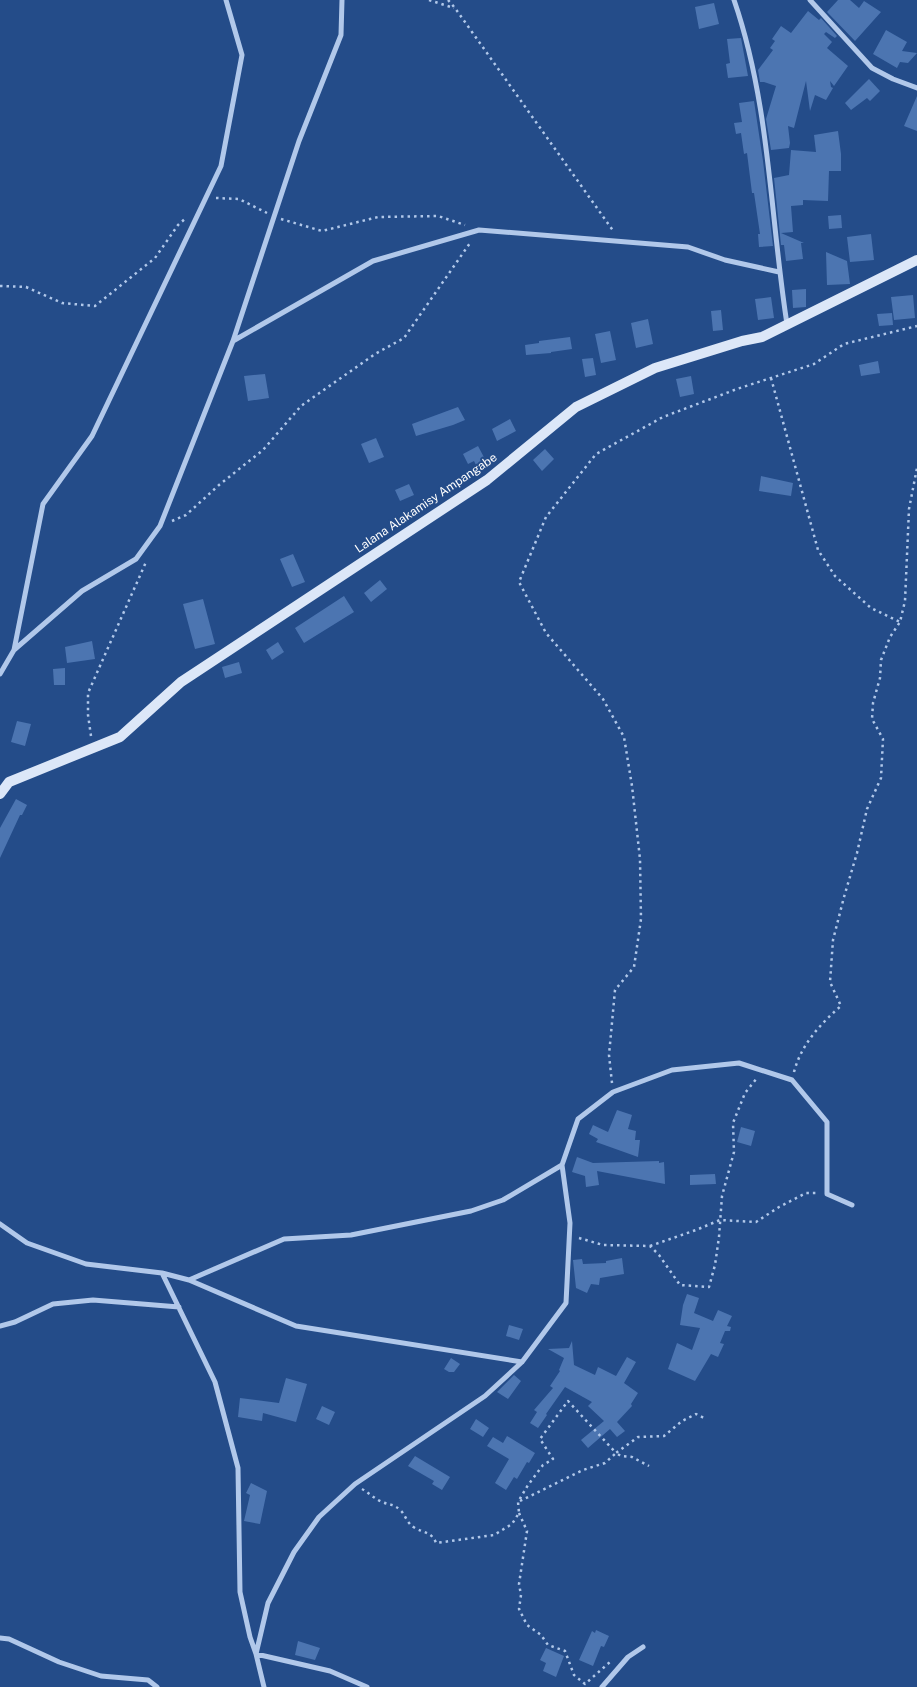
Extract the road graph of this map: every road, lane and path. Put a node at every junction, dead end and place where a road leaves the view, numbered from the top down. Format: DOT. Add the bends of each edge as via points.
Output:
graph roads {
  1 [pos="226,0"];
  2 [pos="342,0"];
  3 [pos="429,0"];
  4 [pos="448,0"];
  5 [pos="734,0"];
  6 [pos="810,0"];
  7 [pos="455,8"];
  8 [pos="917,88"];
  9 [pos="206,198"];
  10 [pos="274,216"];
  11 [pos="479,230"];
  12 [pos="620,240"];
  13 [pos="917,260"];
  14 [pos="779,272"];
  15 [pos="0,286"];
  16 [pos="787,324"];
  17 [pos="917,326"];
  18 [pos="232,342"];
  19 [pos="771,378"];
  20 [pos="917,468"];
  21 [pos="160,526"];
  22 [pos="147,559"];
  23 [pos="900,622"];
  24 [pos="14,650"];
  25 [pos="0,674"];
  26 [pos="93,748"];
  27 [pos="0,794"];
  28 [pos="763,1070"];
  29 [pos="792,1080"];
  30 [pos="613,1092"];
  31 [pos="562,1165"];
  32 [pos="827,1194"];
  33 [pos="852,1205"];
  34 [pos="720,1220"];
  35 [pos="570,1223"];
  36 [pos="0,1224"];
  37 [pos="650,1246"];
  38 [pos="162,1273"];
  39 [pos="188,1280"];
  40 [pos="179,1307"];
  41 [pos="0,1326"];
  42 [pos="522,1362"];
  43 [pos="704,1418"];
  44 [pos="616,1453"];
  45 [pos="649,1466"];
  46 [pos="355,1484"];
  47 [pos="518,1502"];
  48 [pos="519,1513"];
  49 [pos="0,1638"];
  50 [pos="643,1647"];
  51 [pos="256,1654"];
  52 [pos="616,1657"];
  53 [pos="157,1687"];
  54 [pos="264,1687"];
  55 [pos="367,1687"];
  56 [pos="602,1687"];
  1 -- 9 [label="street" via="242,55 221,166"];
  2 -- 10 [label="street" via="341,35"];
  3 -- 7 [label="path"];
  4 -- 7 [label="path"];
  5 -- 14 [label="street" via="745,32 764,126"];
  6 -- 8 [label="street" via="872,68"];
  7 -- 12 [label="path"];
  9 -- 10 [label="path" via="239,198"];
  9 -- 15 [label="path" via="178,225 155,258 95,306 62,303 26,287"];
  9 -- 24 [label="street" via="92,436 43,504"];
  10 -- 11 [label="path" via="322,231 378,217 438,216"];
  10 -- 18 [label="street"];
  11 -- 12 [label="street"];
  11 -- 18 [label="street" via="373,260"];
  11 -- 21 [label="path" via="404,338 374,354 301,406 264,450 186,515"];
  12 -- 14 [label="street" via="688,247 725,260"];
  13 -- 16 [label="street, Lalana Alakamisy Ampangabe"];
  14 -- 16 [label="street"];
  16 -- 26 [label="street, Lalana Alakamisy Ampangabe" via="762,338 742,341 655,368 576,407 487,480 181,682 120,737"];
  17 -- 19 [label="path" via="844,344 814,364"];
  18 -- 21 [label="street"];
  19 -- 23 [label="path" via="818,550 836,576 871,608"];
  19 -- 30 [label="path" via="662,417 596,454 546,517 519,582 546,633 603,699 624,737 640,859 641,919 634,967 615,990 609,1055"];
  20 -- 23 [label="path" via="909,509 906,601"];
  21 -- 24 [label="street" via="136,559 82,592"];
  22 -- 26 [label="path" via="88,693"];
  23 -- 29 [label="path" via="881,660 873,704 872,719 883,739 881,778 867,809 833,940 830,982 841,1006 812,1035 796,1063"];
  24 -- 25 [label="street"];
  26 -- 27 [label="street, Lalana Alakamisy Ampangabe" via="9,782"];
  28 -- 29 [label="street"];
  28 -- 30 [label="street" via="739,1063 672,1070"];
  28 -- 34 [label="path" via="745,1093 733,1123 734,1152 722,1196"];
  29 -- 32 [label="street" via="828,1122"];
  30 -- 31 [label="street" via="578,1119"];
  31 -- 35 [label="street"];
  31 -- 39 [label="street" via="503,1200 471,1211 351,1235 284,1239"];
  32 -- 33 [label="street"];
  32 -- 34 [label="path" via="806,1193 756,1222"];
  34 -- 37 [label="path"];
  34 -- 37 [label="path" via="709,1287 680,1285"];
  35 -- 37 [label="path" via="575,1237 603,1245"];
  35 -- 42 [label="street" via="566,1303"];
  36 -- 38 [label="street" via="28,1243 86,1264"];
  38 -- 39 [label="street"];
  38 -- 40 [label="street"];
  39 -- 42 [label="street" via="296,1326"];
  40 -- 41 [label="street" via="92,1300 53,1304"];
  40 -- 51 [label="street" via="215,1382 238,1468 240,1592"];
  42 -- 46 [label="street" via="485,1396"];
  43 -- 44 [label="path" via="696,1414 664,1436 638,1436"];
  44 -- 45 [label="path"];
  44 -- 47 [label="path" via="605,1463 583,1470"];
  44 -- 47 [label="path" via="568,1401 540,1438 553,1459 543,1464"];
  46 -- 48 [label="path" via="382,1502 394,1505 415,1528 434,1537 436,1543 494,1535 512,1524"];
  46 -- 51 [label="street" via="319,1517 294,1552 268,1604"];
  47 -- 48 [label="path"];
  48 -- 52 [label="path" via="527,1531 518,1584 521,1595 519,1609 527,1625 542,1635 548,1645 565,1650 574,1675 585,1684"];
  49 -- 53 [label="street" via="101,1676 148,1680"];
  50 -- 56 [label="street" via="628,1657"];
  51 -- 54 [label="street"];
  51 -- 55 [label="street" via="330,1671"];
}
